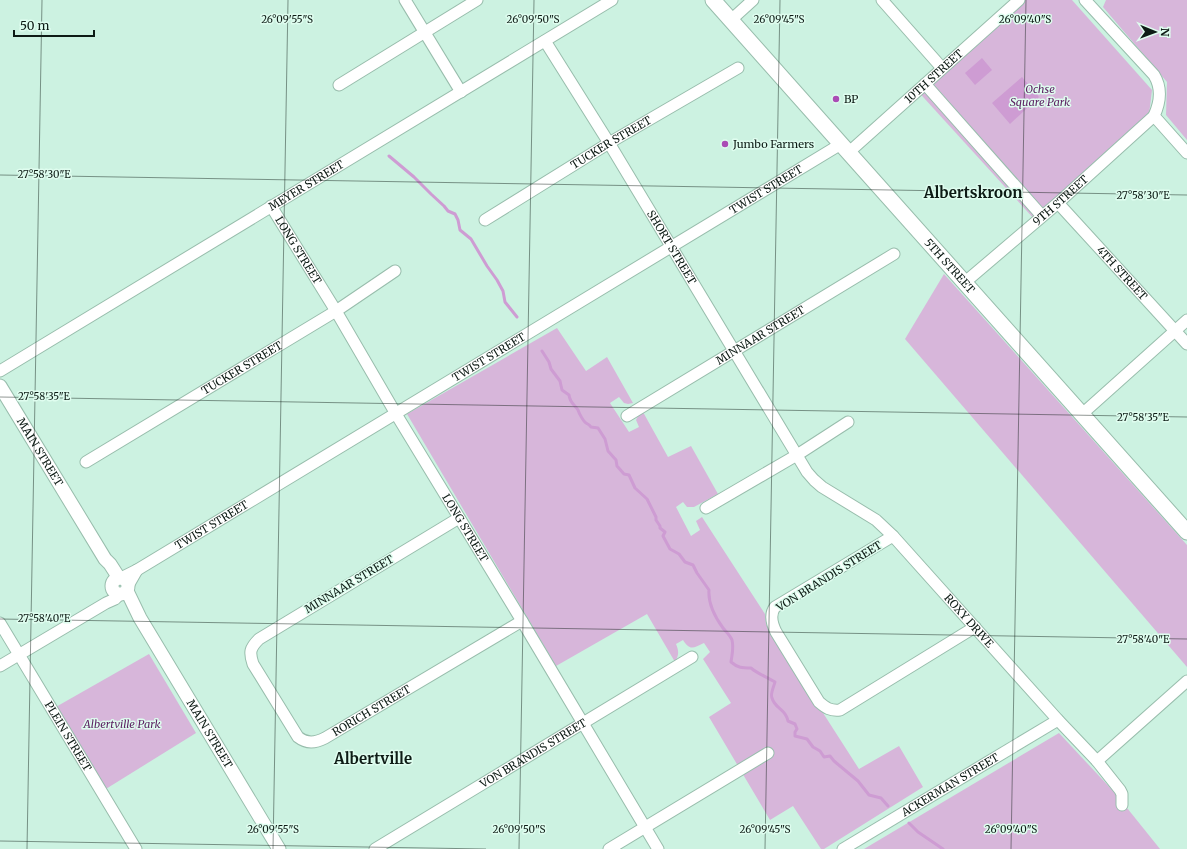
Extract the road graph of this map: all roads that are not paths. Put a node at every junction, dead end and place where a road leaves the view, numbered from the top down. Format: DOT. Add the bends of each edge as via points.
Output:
graph roads {
  1 [pos="405,0"];
  2 [pos="477,0"];
  3 [pos="612,0"];
  4 [pos="713,0"];
  5 [pos="753,0"];
  6 [pos="882,0"];
  7 [pos="1019,0"];
  8 [pos="1085,0"];
  9 [pos="731,20"];
  10 [pos="424,32"];
  11 [pos="545,41"];
  12 [pos="738,68"];
  13 [pos="942,68"];
  14 [pos="925,84"];
  15 [pos="339,85"];
  16 [pos="461,92"];
  17 [pos="1154,116"];
  18 [pos="609,143"];
  19 [pos="844,149"];
  20 [pos="1187,153"];
  21 [pos="1058,203"];
  22 [pos="271,206"];
  23 [pos="1042,216"];
  24 [pos="485,220"];
  25 [pos="671,246"];
  26 [pos="894,254"];
  27 [pos="395,271"];
  28 [pos="964,283"];
  29 [pos="336,311"];
  30 [pos="1187,320"];
  31 [pos="1175,330"];
  32 [pos="1187,344"];
  33 [pos="734,350"];
  34 [pos="0,371"];
  35 [pos="0,386"];
  36 [pos="396,414"];
  37 [pos="1081,415"];
  38 [pos="627,416"];
  39 [pos="848,422"];
  40 [pos="797,455"];
  41 [pos="86,462"];
  42 [pos="706,508"];
  43 [pos="459,518"];
  44 [pos="1187,532"];
  45 [pos="893,536"];
  46 [pos="121,586"];
  47 [pos="522,621"];
  48 [pos="0,623"];
  49 [pos="975,627"];
  50 [pos="19,654"];
  51 [pos="692,657"];
  52 [pos="251,658"];
  53 [pos="0,666"];
  54 [pos="1187,681"];
  55 [pos="1058,720"];
  56 [pos="584,723"];
  57 [pos="768,753"];
  58 [pos="1097,761"];
  59 [pos="1122,804"];
  60 [pos="645,828"];
  61 [pos="136,849"];
  62 [pos="279,849"];
  63 [pos="375,849"];
  64 [pos="609,849"];
  65 [pos="658,849"];
  66 [pos="843,849"];
  1 -- 10 [label="street"];
  2 -- 10 [label="street"];
  3 -- 11 [label="street, MEYER STREET"];
  4 -- 9 [label="main road, 5TH STREET"];
  5 -- 9 [label="street"];
  6 -- 13 [label="street"];
  7 -- 13 [label="street, 10TH STREET"];
  8 -- 17 [label="street" via="1157,80 1158,109"];
  9 -- 19 [label="main road, 5TH STREET"];
  10 -- 15 [label="street"];
  10 -- 16 [label="street"];
  11 -- 16 [label="street, MEYER STREET"];
  11 -- 18 [label="street, SHORT STREET"];
  12 -- 18 [label="street, TUCKER STREET"];
  13 -- 14 [label="street, 10TH STREET"];
  14 -- 19 [label="street, 10TH STREET"];
  14 -- 23 [label="street"];
  16 -- 22 [label="street, MEYER STREET"];
  17 -- 20 [label="street"];
  17 -- 21 [label="street, 9TH STREET"];
  18 -- 24 [label="street, TUCKER STREET"];
  18 -- 25 [label="street, SHORT STREET"];
  19 -- 25 [label="street, TWIST STREET"];
  19 -- 28 [label="main road, 5TH STREET"];
  21 -- 23 [label="street, 9TH STREET"];
  21 -- 31 [label="street, 4TH STREET"];
  22 -- 29 [label="street, LONG STREET"];
  22 -- 34 [label="street, MEYER STREET"];
  23 -- 28 [label="street, 9TH STREET"];
  25 -- 33 [label="street, SHORT STREET"];
  25 -- 36 [label="street, TWIST STREET"];
  26 -- 33 [label="street, MINNAAR STREET"];
  27 -- 29 [label="street, TUCKER STREET"];
  28 -- 37 [label="main road, 5TH STREET"];
  29 -- 36 [label="street, LONG STREET"];
  29 -- 41 [label="street, TUCKER STREET"];
  30 -- 31 [label="street"];
  31 -- 32 [label="street, 4TH STREET"];
  31 -- 37 [label="street"];
  33 -- 38 [label="street, MINNAAR STREET"];
  33 -- 40 [label="street, SHORT STREET"];
  35 -- 46 [label="street, MAIN STREET"];
  36 -- 43 [label="street, LONG STREET"];
  36 -- 46 [label="street, TWIST STREET" via="137,570"];
  37 -- 44 [label="main road, 5TH STREET"];
  39 -- 40 [label="street"];
  40 -- 42 [label="street"];
  40 -- 45 [label="street, ROXY DRIVE" via="814,480 876,520"];
  43 -- 47 [label="street, LONG STREET"];
  43 -- 52 [label="street, MINNAAR STREET" via="259,639 252,646"];
  45 -- 49 [label="street, ROXY DRIVE"];
  45 -- 49 [label="street, VON BRANDIS STREET" via="775,607 773,611 776,632 819,702 826,709 840,710"];
  46 -- 50 [label="street, TWIST STREET" via="115,599"];
  46 -- 62 [label="street, MAIN STREET"];
  47 -- 52 [label="street, RORICH STREET" via="325,738 312,743 298,737 252,664"];
  47 -- 56 [label="street, LONG STREET"];
  48 -- 50 [label="street, PLEIN STREET"];
  49 -- 55 [label="street, ROXY DRIVE"];
  50 -- 53 [label="street, TWIST STREET"];
  50 -- 61 [label="street, PLEIN STREET"];
  51 -- 56 [label="street, VON BRANDIS STREET"];
  54 -- 58 [label="street"];
  55 -- 58 [label="street, ROXY DRIVE"];
  55 -- 66 [label="street, ACKERMAN STREET"];
  56 -- 60 [label="street, LONG STREET"];
  56 -- 63 [label="street, VON BRANDIS STREET"];
  57 -- 60 [label="street"];
  58 -- 59 [label="street, ROXY DRIVE" via="1120,790"];
  60 -- 64 [label="street"];
  60 -- 65 [label="street, LONG STREET"];
}
